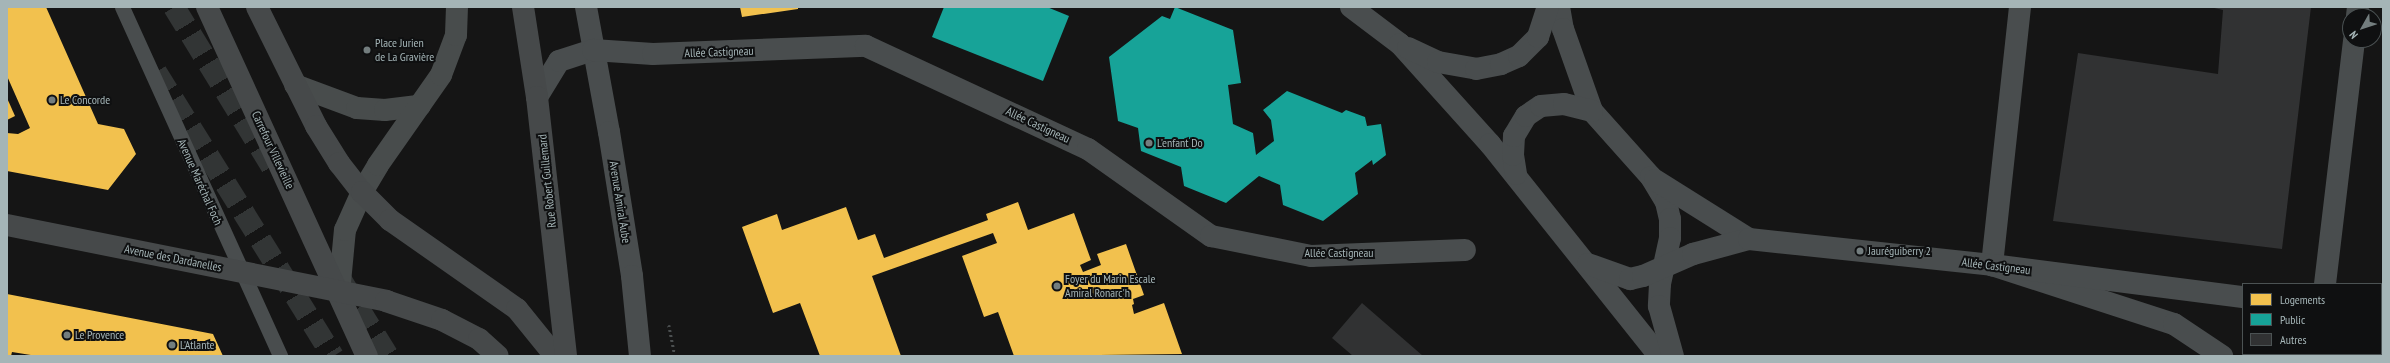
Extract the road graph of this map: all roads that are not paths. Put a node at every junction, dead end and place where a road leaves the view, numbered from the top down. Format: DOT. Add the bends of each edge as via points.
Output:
graph roads {
  1 [pos="122,7"];
  2 [pos="207,7"];
  3 [pos="257,7"];
  4 [pos="458,7"];
  5 [pos="523,7"];
  6 [pos="586,7"];
  7 [pos="1351,7"];
  8 [pos="1548,7"];
  9 [pos="1559,7"];
  10 [pos="2020,7"];
  11 [pos="1400,44"];
  12 [pos="2353,48"];
  13 [pos="593,50"];
  14 [pos="295,85"];
  15 [pos="537,97"];
  16 [pos="420,106"];
  17 [pos="1592,111"];
  18 [pos="1516,174"];
  19 [pos="1651,177"];
  20 [pos="362,192"];
  21 [pos="7,226"];
  22 [pos="1749,239"];
  23 [pos="1465,250"];
  24 [pos="1588,264"];
  25 [pos="1992,265"];
  26 [pos="1663,268"];
  27 [pos="240,271"];
  28 [pos="2325,283"];
  29 [pos="339,293"];
  30 [pos="2242,297"];
  31 [pos="280,356"];
  32 [pos="367,356"];
  33 [pos="498,356"];
  34 [pos="555,356"];
  35 [pos="566,356"];
  36 [pos="640,356"];
  37 [pos="1660,356"];
  38 [pos="1673,356"];
  39 [pos="2222,356"];
  1 -- 27 [label="lane, Avenue Maréchal Foch"];
  2 -- 29 [label="main road, Carrefour Villevieille"];
  3 -- 14 [label="main road"];
  4 -- 16 [label="main road" via="456,36 441,75"];
  5 -- 15 [label="main road, Rue Robert Guillemard"];
  6 -- 13 [label="street"];
  7 -- 11 [label="street"];
  8 -- 11 [label="street" via="1538,36 1519,56 1501,64 1476,70 1438,62"];
  9 -- 17 [label="street" via="1563,29"];
  10 -- 25 [label="street"];
  11 -- 18 [label="street"];
  12 -- 28 [label="street"];
  13 -- 15 [label="street, Allée Castigneau" via="559,61"];
  13 -- 23 [label="street, Allée Castigneau" via="653,54 866,46 1088,148 1211,236 1311,256"];
  13 -- 36 [label="street, Avenue Amiral Aube" via="628,254"];
  14 -- 16 [label="main road" via="357,108 385,110"];
  14 -- 20 [label="main road" via="339,163"];
  15 -- 35 [label="main road, Rue Robert Guillemard"];
  16 -- 20 [label="main road"];
  17 -- 18 [label="street" via="1564,104 1541,106 1526,116 1514,136"];
  17 -- 19 [label="street"];
  18 -- 24 [label="street"];
  19 -- 22 [label="street"];
  19 -- 26 [label="street" via="1666,202 1670,219 1670,238"];
  20 -- 29 [label="main road" via="345,230"];
  20 -- 34 [label="main road" via="390,220 517,309"];
  21 -- 27 [label="main road, Avenue des Dardanelles"];
  22 -- 25 [label="street, Allée Castigneau"];
  22 -- 26 [label="street" via="1694,254"];
  24 -- 26 [label="street" via="1630,279"];
  24 -- 37 [label="street"];
  25 -- 30 [label="street, Allée Castigneau"];
  25 -- 39 [label="street" via="2174,324"];
  26 -- 38 [label="street" via="1659,306"];
  27 -- 29 [label="main road, Avenue des Dardanelles"];
  27 -- 31 [label="lane, Avenue Maréchal Foch"];
  29 -- 32 [label="main road, Carrefour Villevieille"];
  29 -- 33 [label="main road" via="386,301 442,320 479,339"];
}
